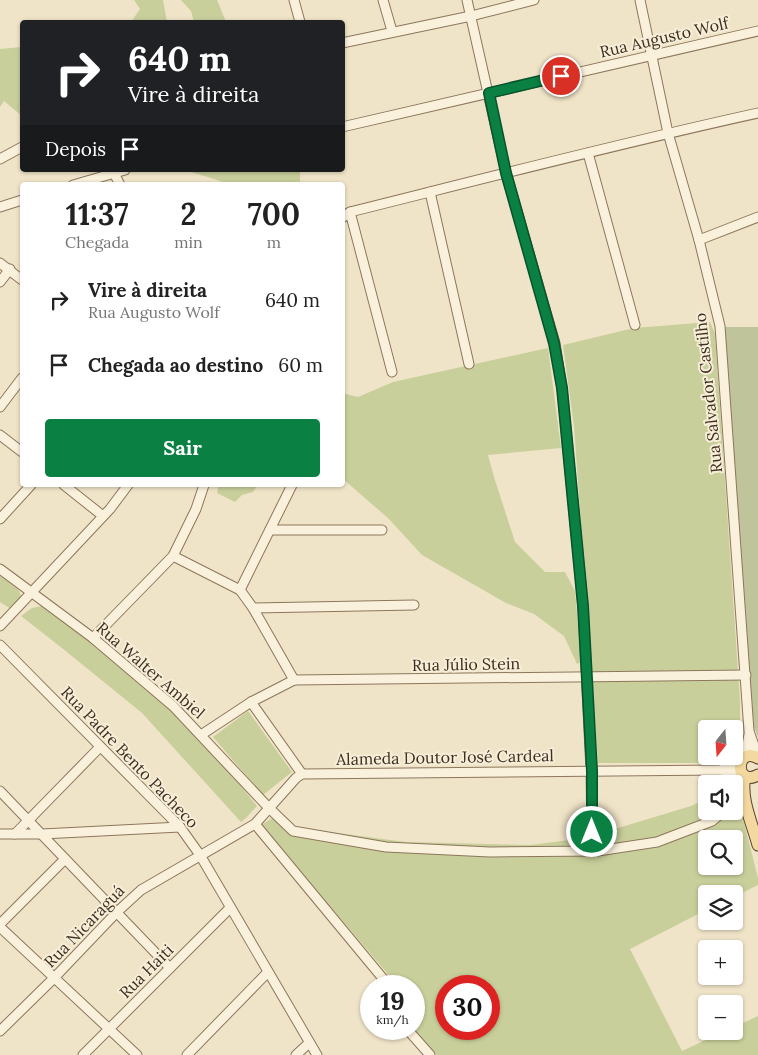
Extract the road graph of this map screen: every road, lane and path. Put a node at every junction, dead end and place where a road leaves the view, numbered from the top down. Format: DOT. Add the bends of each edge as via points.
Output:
graph roads {
  1 [pos="294,0"];
  2 [pos="383,0"];
  3 [pos="467,0"];
  4 [pos="534,0"];
  5 [pos="640,0"];
  6 [pos="471,16"];
  7 [pos="299,20"];
  8 [pos="392,31"];
  9 [pos="758,31"];
  10 [pos="345,42"];
  11 [pos="652,55"];
  12 [pos="489,93"];
  13 [pos="758,113"];
  14 [pos="345,126"];
  15 [pos="668,133"];
  16 [pos="20,148"];
  17 [pos="588,153"];
  18 [pos="0,159"];
  19 [pos="118,172"];
  20 [pos="114,173"];
  21 [pos="506,173"];
  22 [pos="83,182"];
  23 [pos="118,182"];
  24 [pos="430,192"];
  25 [pos="20,201"];
  26 [pos="0,207"];
  27 [pos="346,215"];
  28 [pos="758,217"];
  29 [pos="699,240"];
  30 [pos="0,263"];
  31 [pos="10,269"];
  32 [pos="20,278"];
  33 [pos="0,282"];
  34 [pos="635,325"];
  35 [pos="469,364"];
  36 [pos="392,372"];
  37 [pos="20,381"];
  38 [pos="0,407"];
  39 [pos="0,435"];
  40 [pos="20,450"];
  41 [pos="29,487"];
  42 [pos="67,487"];
  43 [pos="126,487"];
  44 [pos="203,487"];
  45 [pos="291,487"];
  46 [pos="103,516"];
  47 [pos="0,519"];
  48 [pos="270,530"];
  49 [pos="382,530"];
  50 [pos="173,556"];
  51 [pos="0,569"];
  52 [pos="240,590"];
  53 [pos="31,592"];
  54 [pos="414,605"];
  55 [pos="253,608"];
  56 [pos="0,626"];
  57 [pos="93,638"];
  58 [pos="0,645"];
  59 [pos="746,675"];
  60 [pos="587,678"];
  61 [pos="294,680"];
  62 [pos="251,702"];
  63 [pos="749,731"];
  64 [pos="201,735"];
  65 [pos="100,747"];
  66 [pos="758,757"];
  67 [pos="743,768"];
  68 [pos="592,771"];
  69 [pos="302,774"];
  70 [pos="758,775"];
  71 [pos="0,791"];
  72 [pos="744,795"];
  73 [pos="269,808"];
  74 [pos="713,820"];
  75 [pos="29,821"];
  76 [pos="255,824"];
  77 [pos="180,827"];
  78 [pos="592,832"];
  79 [pos="0,834"];
  80 [pos="15,834"];
  81 [pos="42,834"];
  82 [pos="758,844"];
  83 [pos="200,855"];
  84 [pos="65,859"];
  85 [pos="230,908"];
  86 [pos="117,912"];
  87 [pos="0,926"];
  88 [pos="170,968"];
  89 [pos="268,972"];
  90 [pos="380,975"];
  91 [pos="54,978"];
  92 [pos="110,1030"];
  93 [pos="0,1031"];
  94 [pos="417,1040"];
  95 [pos="309,1043"];
  96 [pos="83,1055"];
  97 [pos="137,1055"];
  98 [pos="187,1055"];
  99 [pos="296,1055"];
  100 [pos="317,1055"];
  101 [pos="430,1055"];
  1 -- 7 [label="street"];
  2 -- 8 [label="street"];
  3 -- 6 [label="street"];
  4 -- 6 [label="street"];
  5 -- 11 [label="street, Rua Salvador Castilho"];
  6 -- 8 [label="street"];
  6 -- 12 [label="street"];
  8 -- 10 [label="street"];
  9 -- 11 [label="street, Rua Augusto Wolf"];
  11 -- 12 [label="street, Rua Augusto Wolf"];
  11 -- 15 [label="street, Rua Salvador Castilho"];
  12 -- 14 [label="street, Rua Augusto Wolf"];
  12 -- 21 [label="street"];
  13 -- 15 [label="street"];
  15 -- 17 [label="street"];
  15 -- 29 [label="street, Rua Salvador Castilho"];
  16 -- 18 [label="street"];
  17 -- 21 [label="street"];
  17 -- 34 [label="street"];
  19 -- 20 [label="street"];
  20 -- 22 [label="street"];
  20 -- 23 [label="street"];
  21 -- 24 [label="street"];
  21 -- 60 [label="street" via="556,352 562,388"];
  24 -- 27 [label="street"];
  24 -- 35 [label="street"];
  25 -- 26 [label="street"];
  27 -- 36 [label="street"];
  28 -- 29 [label="street"];
  29 -- 59 [label="street, Rua Salvador Castilho" via="720,326"];
  30 -- 31 [label="street"];
  31 -- 32 [label="street"];
  31 -- 33 [label="street"];
  37 -- 38 [label="street"];
  39 -- 40 [label="street"];
  41 -- 47 [label="street"];
  42 -- 46 [label="street"];
  43 -- 46 [label="street"];
  44 -- 50 [label="street"];
  45 -- 48 [label="street"];
  46 -- 53 [label="street"];
  48 -- 49 [label="street"];
  48 -- 52 [label="street"];
  50 -- 52 [label="street"];
  50 -- 57 [label="street"];
  51 -- 53 [label="street, Rua Walter Ambiel"];
  52 -- 55 [label="street"];
  53 -- 56 [label="street"];
  53 -- 57 [label="street, Rua Walter Ambiel"];
  54 -- 55 [label="street"];
  55 -- 61 [label="street"];
  57 -- 64 [label="street, Rua Walter Ambiel" via="173,706"];
  58 -- 65 [label="street, Rua Padre Bento Pacheco"];
  59 -- 60 [label="street, Rua Júlio Stein"];
  59 -- 63 [label="street, Rua Salvador Castilho"];
  60 -- 61 [label="street, Rua Júlio Stein"];
  60 -- 68 [label="street"];
  61 -- 62 [label="street, Rua Júlio Stein"];
  62 -- 64 [label="street, Rua Júlio Stein"];
  62 -- 69 [label="street"];
  63 -- 66 [label="street, Rua Salvador Castilho"];
  63 -- 67 [label="street, Rua Salvador Castilho"];
  64 -- 73 [label="street, Rua Walter Ambiel"];
  65 -- 75 [label="street"];
  65 -- 77 [label="street, Rua Padre Bento Pacheco"];
  66 -- 67 [label="main road" via="750,755"];
  67 -- 68 [label="street, Alameda Doutor José Cardeal" via="731,764 721,770"];
  67 -- 70 [label="main road" via="752,778"];
  67 -- 72 [label="main road"];
  68 -- 69 [label="street, Alameda Doutor José Cardeal"];
  68 -- 78 [label="street"];
  69 -- 73 [label="street"];
  71 -- 75 [label="street"];
  72 -- 82 [label="main road"];
  73 -- 74 [label="street, Rua Walter Ambiel" via="293,832 386,847 490,852 598,851 658,842"];
  73 -- 76 [label="street"];
  75 -- 80 [label="street"];
  75 -- 81 [label="street"];
  76 -- 83 [label="street"];
  76 -- 90 [label="street"];
  77 -- 81 [label="street"];
  77 -- 83 [label="street, Rua Padre Bento Pacheco"];
  79 -- 80 [label="street"];
  80 -- 81 [label="street"];
  81 -- 84 [label="street"];
  83 -- 85 [label="street, Rua Padre Bento Pacheco"];
  83 -- 86 [label="street, Rua Nicaraguá" via="141,890"];
  84 -- 86 [label="street"];
  84 -- 87 [label="street"];
  85 -- 88 [label="street, Rua Haiti"];
  85 -- 89 [label="street, Rua Padre Bento Pacheco"];
  86 -- 88 [label="street"];
  86 -- 91 [label="street, Rua Nicaraguá"];
  87 -- 91 [label="street"];
  88 -- 92 [label="street, Rua Haiti"];
  89 -- 95 [label="street, Rua Padre Bento Pacheco"];
  89 -- 98 [label="street"];
  91 -- 92 [label="street"];
  91 -- 93 [label="street, Rua Nicaraguá"];
  92 -- 96 [label="street, Rua Haiti"];
  92 -- 97 [label="street"];
  94 -- 101 [label="street"];
  95 -- 99 [label="street"];
  95 -- 100 [label="street, Rua Padre Bento Pacheco"];
}
